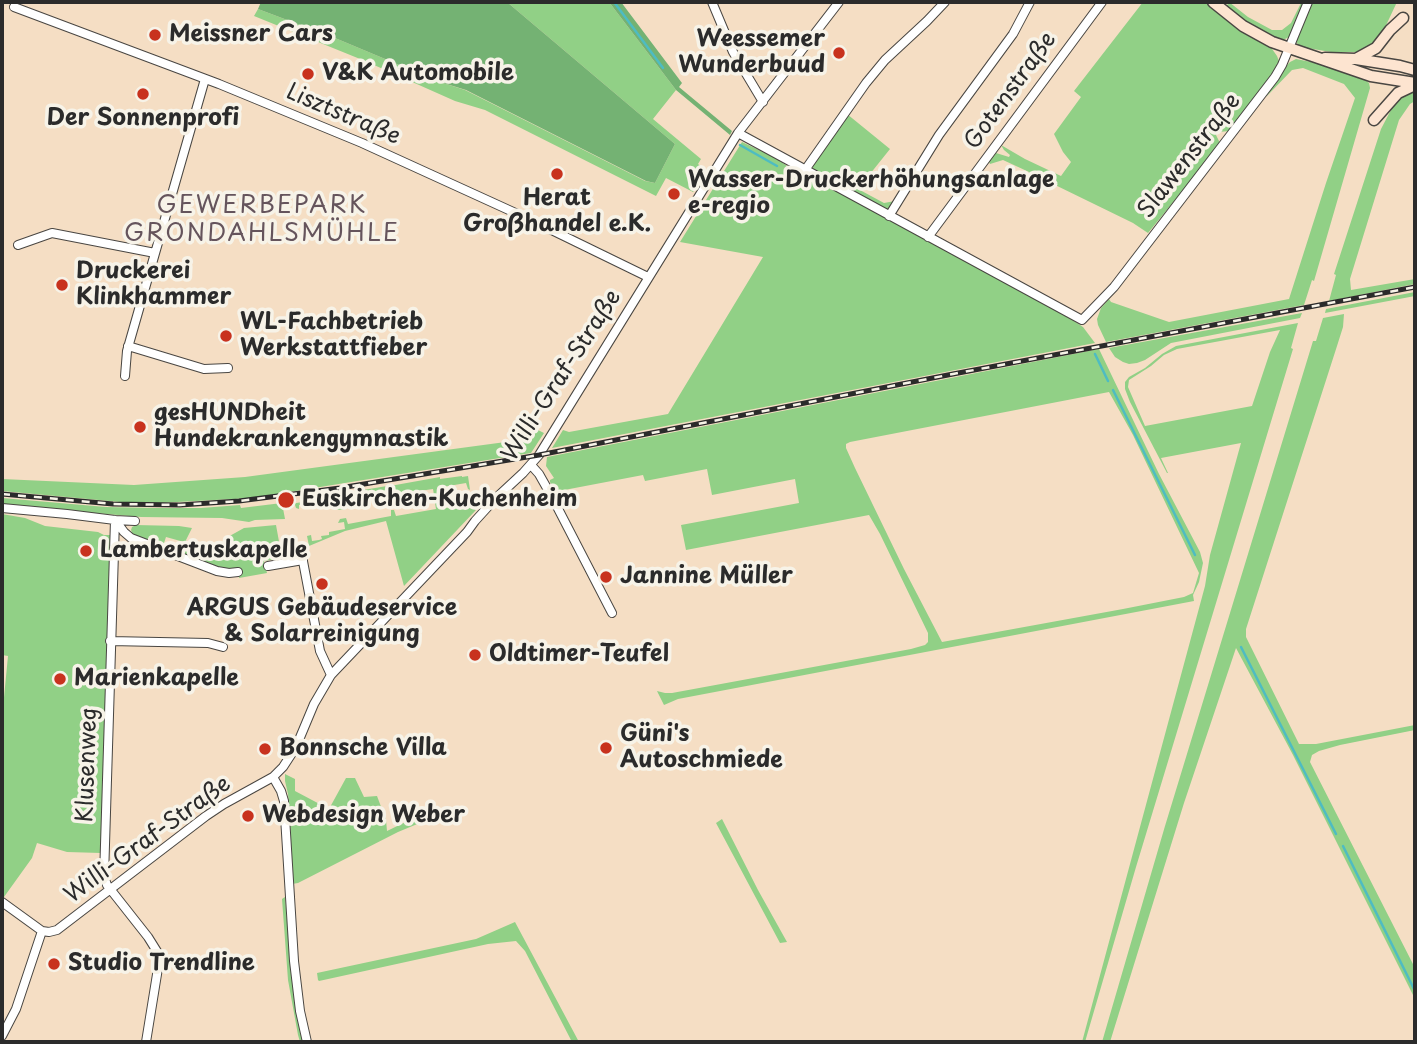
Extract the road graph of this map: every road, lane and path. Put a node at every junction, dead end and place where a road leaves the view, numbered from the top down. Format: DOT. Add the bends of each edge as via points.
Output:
graph roads {
  1 [pos="712,2"];
  2 [pos="839,2"];
  3 [pos="945,2"];
  4 [pos="1030,2"];
  5 [pos="1102,2"];
  6 [pos="1213,2"];
  7 [pos="1308,2"];
  8 [pos="15,7"];
  9 [pos="1404,18"];
  10 [pos="1289,48"];
  11 [pos="1322,58"];
  12 [pos="1356,59"];
  13 [pos="1415,70"];
  14 [pos="205,79"];
  15 [pos="1415,84"];
  16 [pos="763,102"];
  17 [pos="1374,120"];
  18 [pos="738,133"];
  19 [pos="805,170"];
  20 [pos="889,216"];
  21 [pos="928,237"];
  22 [pos="18,245"];
  23 [pos="155,253"];
  24 [pos="648,277"];
  25 [pos="128,346"];
  26 [pos="228,368"];
  27 [pos="125,376"];
  28 [pos="531,465"];
  29 [pos="2,508"];
  30 [pos="115,520"];
  31 [pos="135,521"];
  32 [pos="268,566"];
  33 [pos="238,572"];
  34 [pos="612,614"];
  35 [pos="110,641"];
  36 [pos="223,647"];
  37 [pos="331,675"];
  38 [pos="273,777"];
  39 [pos="110,890"];
  40 [pos="2,902"];
  41 [pos="42,931"];
  42 [pos="2,1036"];
  43 [pos="146,1042"];
  44 [pos="307,1042"];
  1 -- 16 [label="street" via="733,52"];
  2 -- 16 [label="street, Willi-Graf-Straße"];
  3 -- 19 [label="street" via="885,60"];
  4 -- 20 [label="street"];
  5 -- 21 [label="street, Gotenstraße"];
  6 -- 10 [label="street" via="1243,26"];
  7 -- 10 [label="street, Slawenstraße"];
  8 -- 14 [label="street, Lisztstraße"];
  9 -- 12 [label="street" via="1376,48"];
  10 -- 11 [label="street"];
  10 -- 21 [label="street, Slawenstraße" via="1275,77 1114,287 1082,320"];
  11 -- 12 [label="street"];
  11 -- 15 [label="street" via="1371,76"];
  12 -- 13 [label="street"];
  14 -- 23 [label="street"];
  14 -- 24 [label="street, Lisztstraße" via="374,148"];
  15 -- 17 [label="street" via="1398,93"];
  16 -- 18 [label="street, Willi-Graf-Straße"];
  18 -- 19 [label="street"];
  18 -- 24 [label="street, Willi-Graf-Straße"];
  19 -- 20 [label="street"];
  20 -- 21 [label="street"];
  22 -- 23 [label="street" via="52,233"];
  23 -- 25 [label="street"];
  24 -- 28 [label="street, Willi-Graf-Straße"];
  25 -- 26 [label="street" via="204,369"];
  25 -- 27 [label="street"];
  28 -- 34 [label="street"];
  28 -- 37 [label="street, Willi-Graf-Straße"];
  29 -- 30 [label="street"];
  30 -- 31 [label="street"];
  30 -- 33 [label="street" via="131,538 217,571"];
  30 -- 35 [label="street, Klusenweg"];
  32 -- 37 [label="street" via="302,558 320,651"];
  35 -- 36 [label="street"];
  35 -- 39 [label="street, Klusenweg" via="104,877"];
  37 -- 38 [label="street, Willi-Graf-Straße" via="292,755"];
  38 -- 39 [label="street, Willi-Graf-Straße" via="223,804"];
  38 -- 44 [label="street" via="284,801 294,961"];
  39 -- 41 [label="street, Willi-Graf-Straße" via="61,928"];
  39 -- 43 [label="street" via="158,953"];
  40 -- 41 [label="street"];
  41 -- 42 [label="street"];
}
